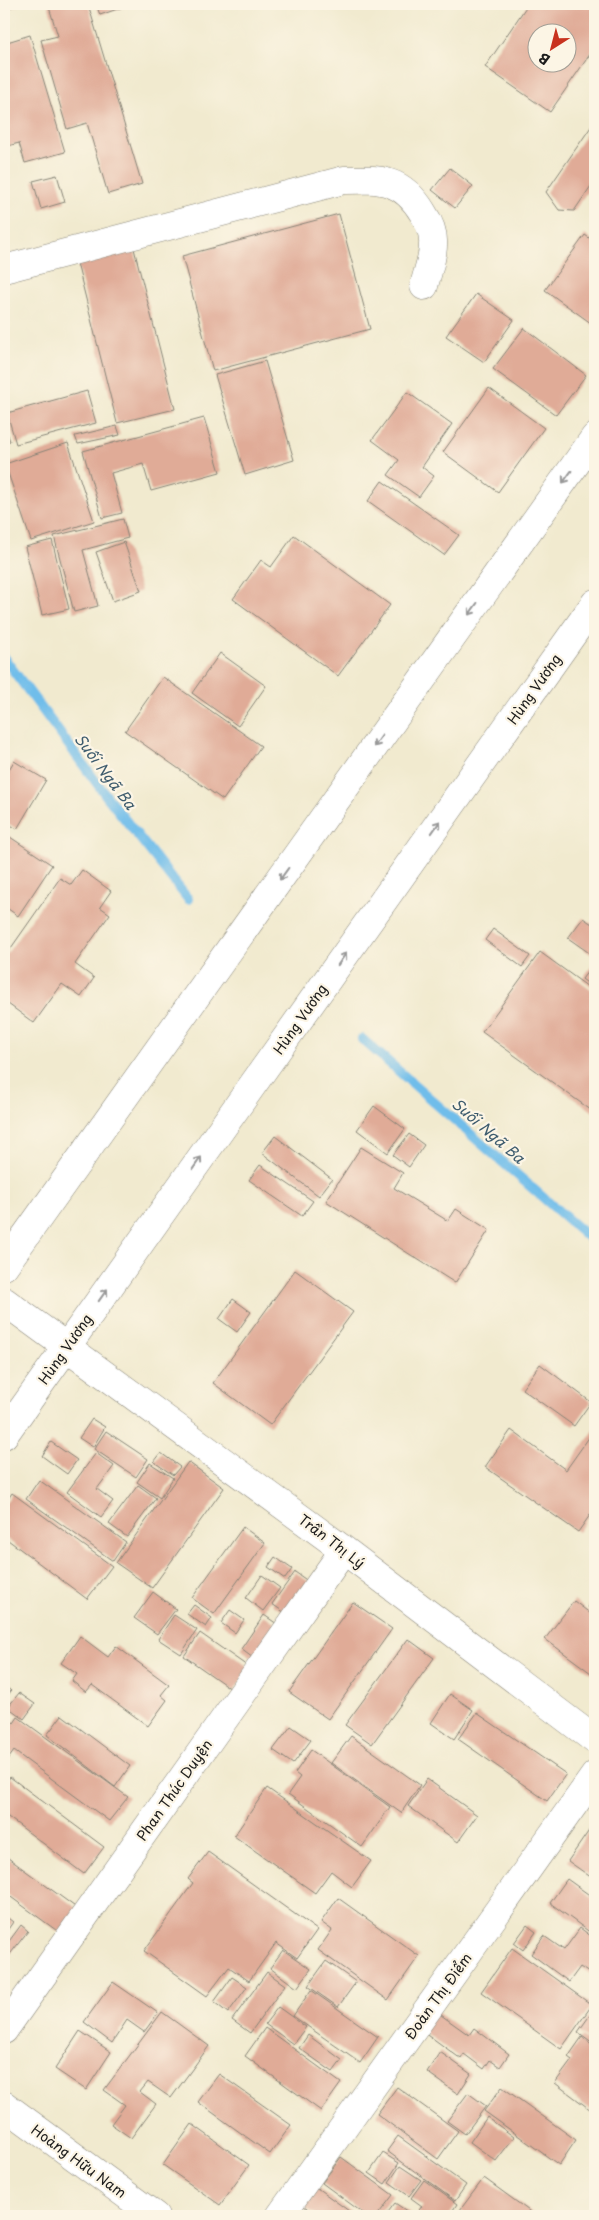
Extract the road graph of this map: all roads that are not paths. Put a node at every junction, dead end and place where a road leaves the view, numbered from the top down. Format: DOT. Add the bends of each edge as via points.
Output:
graph roads {
  1 [pos="4,269"];
  2 [pos="424,286"];
  3 [pos="595,437"];
  4 [pos="595,603"];
  5 [pos="4,1266"];
  6 [pos="4,1301"];
  7 [pos="66,1347"];
  8 [pos="4,1435"];
  9 [pos="344,1550"];
  10 [pos="595,1740"];
  11 [pos="595,1775"];
  12 [pos="4,2030"];
  13 [pos="4,2105"];
  14 [pos="155,2216"];
  15 [pos="280,2216"];
  1 -- 2 [label="street" via="344,180 376,180 402,186 430,225 433,245"];
  3 -- 5 [label="street, one-way"];
  7 -- 4 [label="street, Hùng Vương, one-way"];
  6 -- 7 [label="street, Trần Thị Lý"];
  7 -- 8 [label="street, Hùng Vương"];
  7 -- 9 [label="street, Trần Thị Lý"];
  9 -- 10 [label="street, Trần Thị Lý"];
  9 -- 12 [label="street, Phan Thúc Duyện"];
  11 -- 15 [label="street, Đoàn Thị Điểm"];
  13 -- 14 [label="street, Hoàng Hữu Nam"];
}
